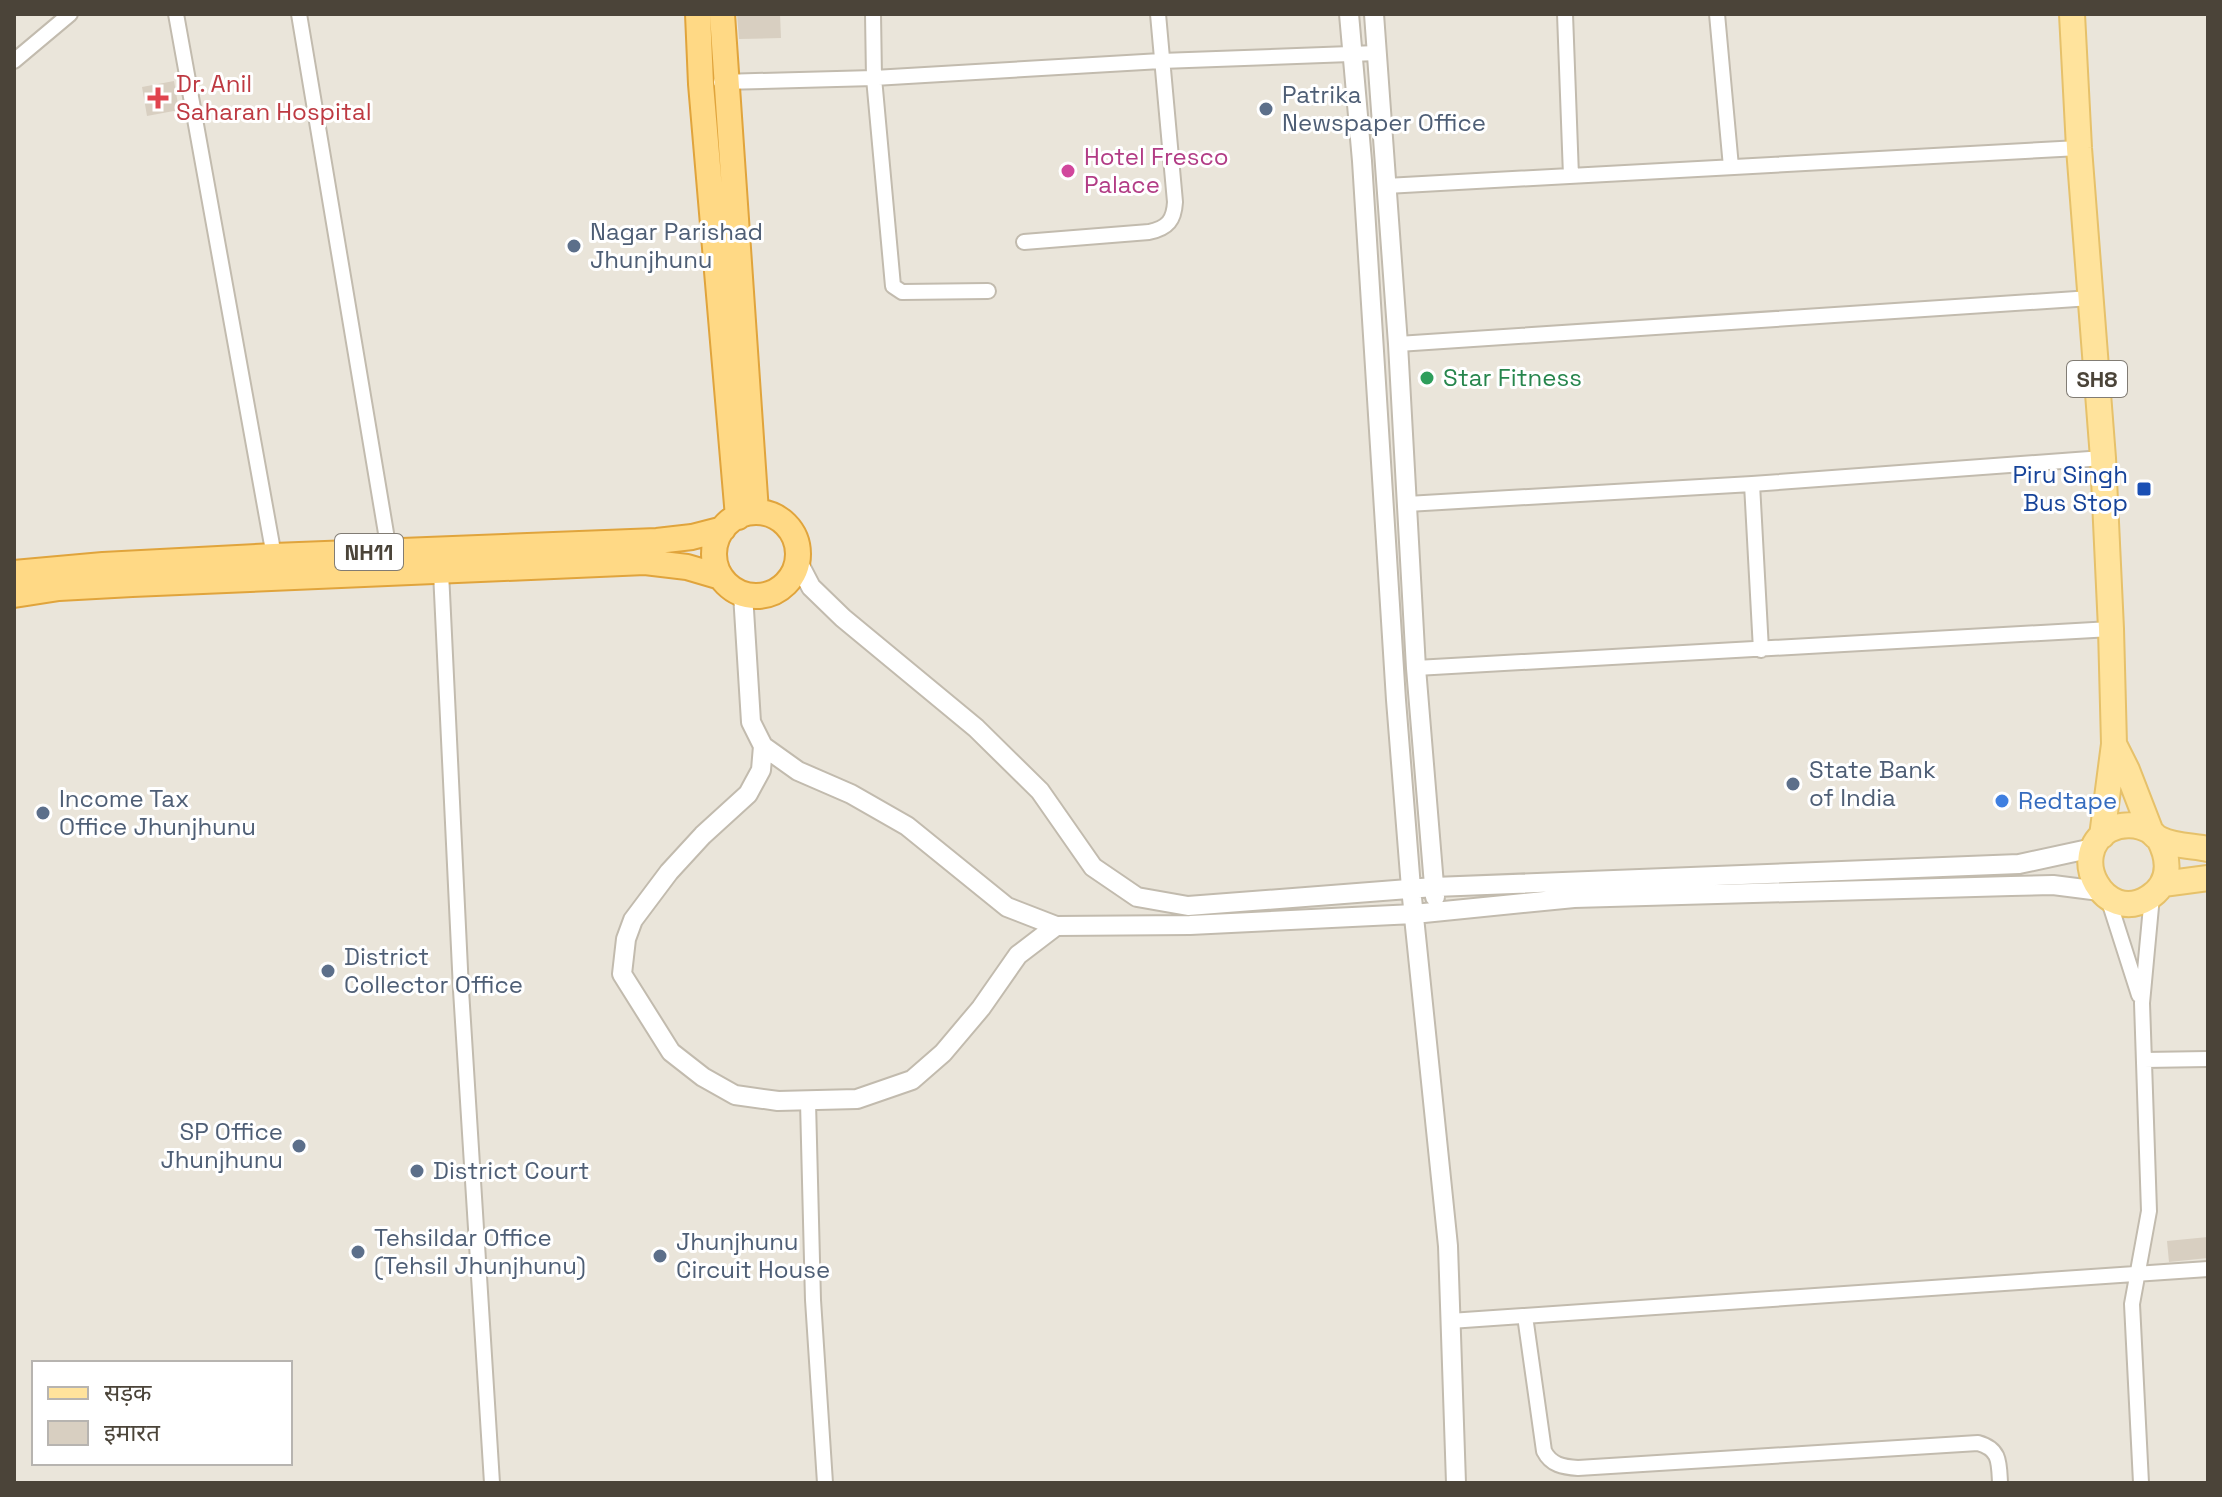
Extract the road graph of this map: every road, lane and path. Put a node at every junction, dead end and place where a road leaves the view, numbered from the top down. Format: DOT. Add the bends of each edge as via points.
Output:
graph roads {
  1 [pos="70,14"];
  2 [pos="176,14"];
  3 [pos="299,14"];
  4 [pos="698,14"];
  5 [pos="722,14"];
  6 [pos="873,14"];
  7 [pos="1158,14"];
  8 [pos="1349,14"];
  9 [pos="1374,14"];
  10 [pos="1565,14"];
  11 [pos="1717,14"];
  12 [pos="2072,14"];
  13 [pos="1377,53"];
  14 [pos="1352,54"];
  15 [pos="14,61"];
  16 [pos="1161,61"];
  17 [pos="874,78"];
  18 [pos="713,83"];
  19 [pos="2079,148"];
  20 [pos="1731,167"];
  21 [pos="1571,176"];
  22 [pos="1386,186"];
  23 [pos="1024,242"];
  24 [pos="988,291"];
  25 [pos="2091,298"];
  26 [pos="1398,344"];
  27 [pos="2103,458"];
  28 [pos="1752,484"];
  29 [pos="1407,504"];
  30 [pos="739,519"];
  31 [pos="389,551"];
  32 [pos="274,556"];
  33 [pos="798,562"];
  34 [pos="441,572"];
  35 [pos="14,573"];
  36 [pos="721,577"];
  37 [pos="743,594"];
  38 [pos="14,595"];
  39 [pos="2111,629"];
  40 [pos="1761,650"];
  41 [pos="1416,668"];
  42 [pos="2114,744"];
  43 [pos="763,746"];
  44 [pos="2155,836"];
  45 [pos="2097,842"];
  46 [pos="2208,849"];
  47 [pos="2208,878"];
  48 [pos="1434,887"];
  49 [pos="1411,888"];
  50 [pos="2158,890"];
  51 [pos="2104,894"];
  52 [pos="1437,912"];
  53 [pos="1414,914"];
  54 [pos="1056,926"];
  55 [pos="2142,1003"];
  56 [pos="2208,1059"];
  57 [pos="2144,1060"];
  58 [pos="808,1102"];
  59 [pos="2208,1269"];
  60 [pos="2135,1273"];
  61 [pos="1525,1316"];
  62 [pos="1450,1321"];
  63 [pos="492,1483"];
  64 [pos="825,1483"];
  65 [pos="1456,1483"];
  66 [pos="2000,1483"];
  67 [pos="2141,1483"];
  1 -- 15 [label="street"];
  2 -- 32 [label="street"];
  3 -- 31 [label="street"];
  4 -- 18 [label="highway"];
  5 -- 18 [label="highway"];
  6 -- 17 [label="street"];
  7 -- 16 [label="street"];
  8 -- 14 [label="street"];
  9 -- 13 [label="street"];
  10 -- 21 [label="street"];
  11 -- 20 [label="street"];
  12 -- 19 [label="main road, SH8"];
  13 -- 14 [label="street"];
  13 -- 22 [label="street"];
  14 -- 16 [label="street"];
  14 -- 49 [label="street"];
  16 -- 17 [label="street"];
  16 -- 23 [label="street" via="1175,202 1170,223 1149,232"];
  17 -- 18 [label="street"];
  17 -- 24 [label="street" via="893,286 902,292"];
  18 -- 30 [label="highway"];
  19 -- 20 [label="street"];
  19 -- 25 [label="main road, SH8"];
  20 -- 21 [label="street"];
  21 -- 22 [label="street"];
  22 -- 26 [label="street"];
  25 -- 26 [label="street"];
  25 -- 27 [label="main road, SH8"];
  26 -- 29 [label="street"];
  27 -- 28 [label="street"];
  27 -- 39 [label="main road, SH8"];
  28 -- 29 [label="street"];
  28 -- 40 [label="street"];
  29 -- 41 [label="street"];
  30 -- 31 [label="highway, NH11" via="692,537 657,541"];
  30 -- 33 [label="highway" via="778,518 796,542"];
  30 -- 36 [label="highway" via="714,554"];
  31 -- 32 [label="highway, NH11"];
  32 -- 35 [label="highway, NH11"];
  33 -- 37 [label="highway" via="780,589 763,596"];
  33 -- 49 [label="street" via="811,587 843,618 976,728 1040,791 1093,867 1137,897 1188,906"];
  34 -- 36 [label="highway, NH11" via="645,562"];
  34 -- 38 [label="highway, NH11" via="132,584"];
  34 -- 63 [label="street"];
  36 -- 37 [label="highway, NH11"];
  37 -- 43 [label="street" via="751,722"];
  39 -- 40 [label="street"];
  39 -- 42 [label="main road, SH8"];
  40 -- 41 [label="street"];
  41 -- 48 [label="street"];
  42 -- 44 [label="main road, SH8"];
  42 -- 45 [label="main road, SH8"];
  43 -- 54 [label="street" via="798,771 907,826 1007,907"];
  43 -- 58 [label="street" via="761,770 748,794 677,863 633,920 622,974 671,1052 703,1077 735,1095"];
  44 -- 45 [label="main road" via="2131,825 2110,830"];
  44 -- 46 [label="main road"];
  44 -- 50 [label="main road, SH8" via="2166,853 2168,869"];
  45 -- 48 [label="street" via="2019,864"];
  45 -- 51 [label="main road, SH8" via="2090,863 2092,878"];
  47 -- 50 [label="main road"];
  48 -- 49 [label="street"];
  48 -- 52 [label="street"];
  49 -- 53 [label="street"];
  50 -- 51 [label="main road" via="2130,904"];
  50 -- 55 [label="street"];
  51 -- 52 [label="street" via="2053,885 2011,886 1574,898"];
  51 -- 55 [label="street"];
  52 -- 53 [label="street"];
  53 -- 54 [label="street"];
  53 -- 62 [label="street" via="1448,1246"];
  54 -- 58 [label="street" via="1018,955 981,1008 912,1080 857,1099"];
  55 -- 57 [label="street"];
  56 -- 57 [label="street"];
  57 -- 60 [label="street" via="2149,1211"];
  58 -- 64 [label="street"];
  59 -- 60 [label="street"];
  60 -- 61 [label="street"];
  60 -- 67 [label="street" via="2132,1330"];
  61 -- 62 [label="street"];
  61 -- 66 [label="street" via="1544,1451 1560,1466 1978,1443 1996,1455"];
  62 -- 65 [label="street"];
}
